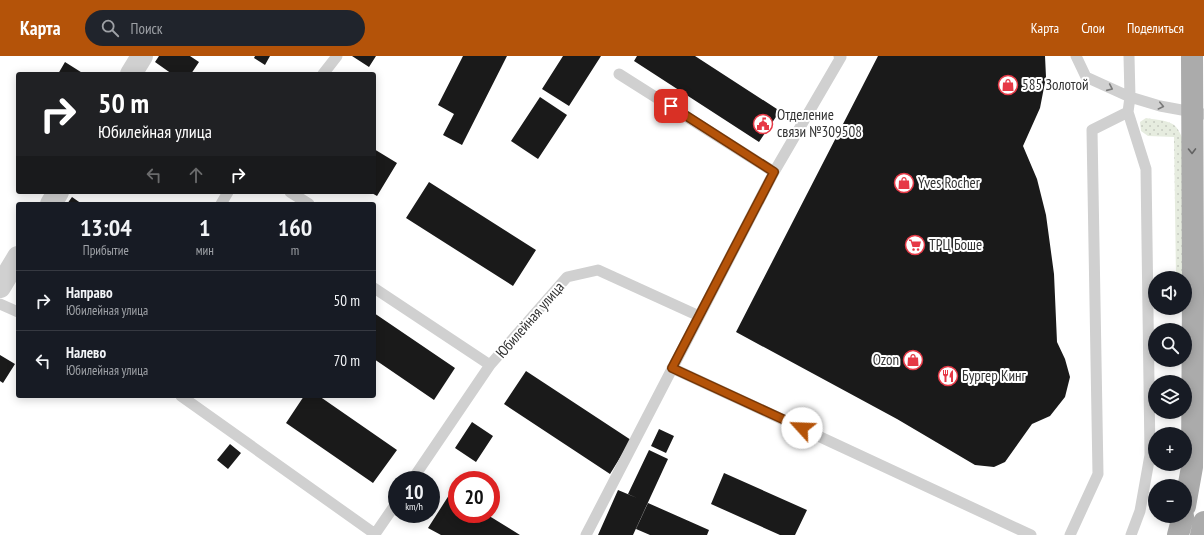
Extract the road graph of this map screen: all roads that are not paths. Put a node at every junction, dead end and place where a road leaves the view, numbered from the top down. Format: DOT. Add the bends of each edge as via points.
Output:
graph roads {
  1 [pos="142,56"];
  2 [pos="336,56"];
  3 [pos="839,56"];
  4 [pos="1076,56"];
  5 [pos="1129,56"];
  6 [pos="1192,56"];
  7 [pos="132,72"];
  8 [pos="324,72"];
  9 [pos="619,74"];
  10 [pos="1130,97"];
  11 [pos="1128,112"];
  12 [pos="1198,113"];
  13 [pos="774,172"];
  14 [pos="293,194"];
  15 [pos="306,202"];
  16 [pos="16,260"];
  17 [pos="0,286"];
  18 [pos="376,289"];
  19 [pos="0,304"];
  20 [pos="16,311"];
  21 [pos="699,316"];
  22 [pos="490,365"];
  23 [pos="672,368"];
  24 [pos="184,398"];
  25 [pos="418,471"];
  26 [pos="1190,479"];
  27 [pos="388,515"];
  28 [pos="1204,522"];
  29 [pos="1181,523"];
  30 [pos="586,535"];
  31 [pos="1031,535"];
  32 [pos="1070,535"];
  33 [pos="1131,535"];
  34 [pos="1178,535"];
  35 [pos="1200,535"];
  1 -- 7 [label="street"];
  2 -- 8 [label="lane"];
  3 -- 13 [label="lane" via="841,57"];
  4 -- 10 [label="lane, one-way" via="1086,76"];
  5 -- 10 [label="lane"];
  6 -- 12 [label="main road"];
  9 -- 13 [label="lane"];
  10 -- 11 [label="lane"];
  10 -- 12 [label="lane, one-way"];
  11 -- 32 [label="lane" via="1092,130 1098,474"];
  11 -- 33 [label="lane" via="1146,170 1150,455 1140,511"];
  12 -- 26 [label="main road, one-way"];
  13 -- 21 [label="lane"];
  14 -- 15 [label="lane"];
  16 -- 17 [label="street"];
  18 -- 22 [label="lane"];
  19 -- 20 [label="lane"];
  21 -- 22 [label="lane, Юбилейная улица" via="598,270 567,277"];
  21 -- 23 [label="lane"];
  22 -- 25 [label="lane, Юбилейная улица"];
  23 -- 30 [label="lane"];
  23 -- 31 [label="lane"];
  24 -- 27 [label="lane" via="375,534"];
  28 -- 35 [label="main road"];
  29 -- 34 [label="main road"];
}
